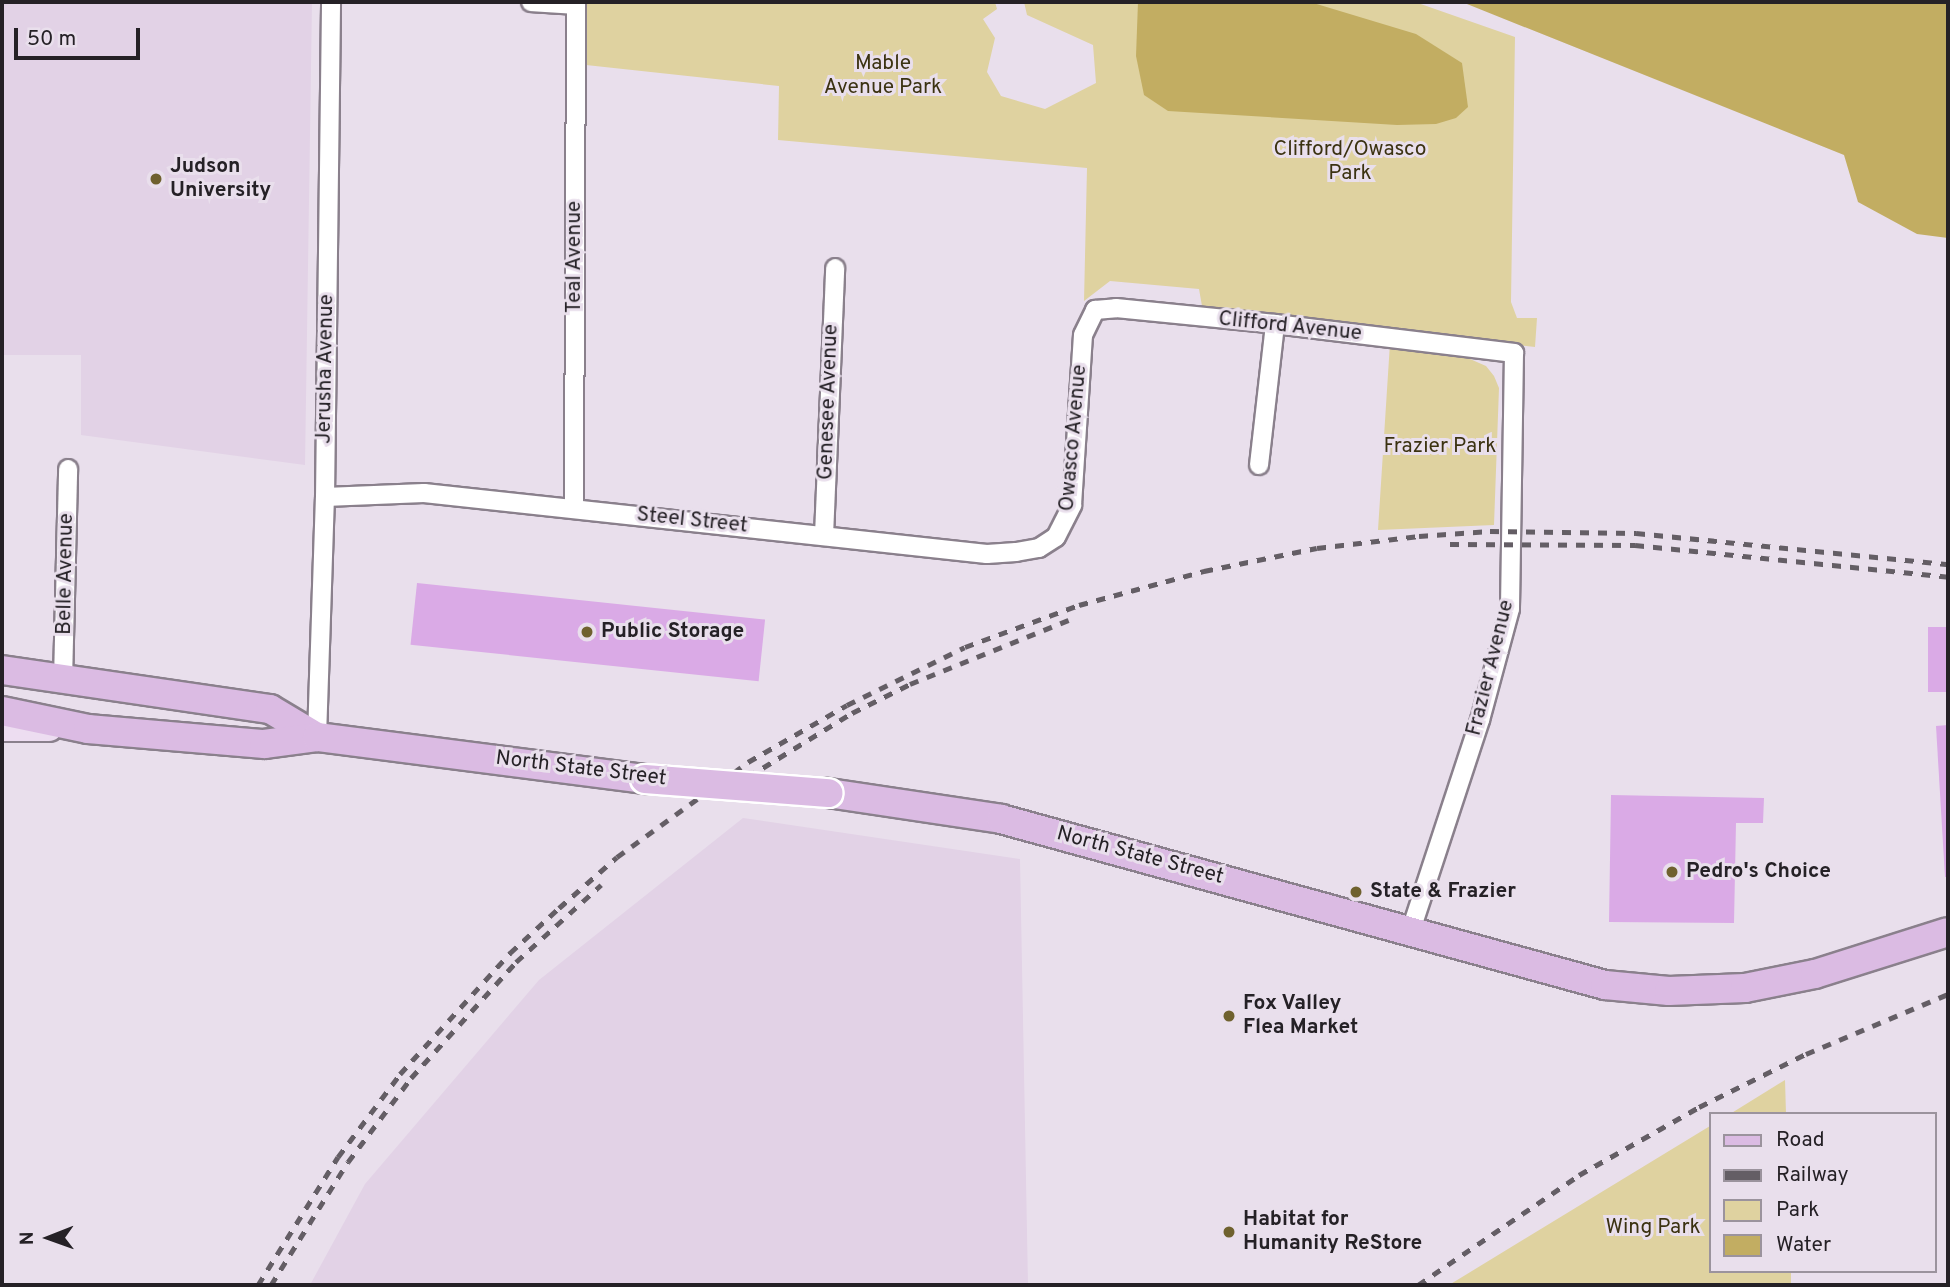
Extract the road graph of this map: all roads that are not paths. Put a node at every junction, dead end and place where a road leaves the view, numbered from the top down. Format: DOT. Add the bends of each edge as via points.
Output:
graph roads {
  1 [pos="331,2"];
  2 [pos="531,2"];
  3 [pos="835,268"];
  4 [pos="1275,324"];
  5 [pos="1083,335"];
  6 [pos="1514,353"];
  7 [pos="1259,465"];
  8 [pos="68,469"];
  9 [pos="325,498"];
  10 [pos="573,508"];
  11 [pos="824,536"];
  12 [pos="1056,537"];
  13 [pos="2,670"];
  14 [pos="63,680"];
  15 [pos="2,711"];
  16 [pos="2,728"];
  17 [pos="88,729"];
  18 [pos="317,737"];
  19 [pos="1410,930"];
  20 [pos="1948,932"];
  1 -- 9 [label="street, Jerusha Avenue"];
  2 -- 10 [label="street, Teal Avenue" via="576,5"];
  3 -- 11 [label="street, Genesee Avenue"];
  4 -- 5 [label="street, Clifford Avenue" via="1106,307 1096,310"];
  4 -- 6 [label="street, Clifford Avenue"];
  4 -- 7 [label="street"];
  5 -- 12 [label="street, Owasco Avenue" via="1072,505"];
  6 -- 19 [label="street, Frazier Avenue" via="1510,609 1480,720"];
  8 -- 14 [label="street, Belle Avenue"];
  9 -- 10 [label="street, Steel Street" via="424,493"];
  9 -- 18 [label="street, Jerusha Avenue"];
  10 -- 11 [label="street, Steel Street"];
  11 -- 12 [label="street, Steel Street" via="988,554 1039,548"];
  13 -- 14 [label="main road, North State Street"];
  14 -- 18 [label="main road, North State Street" via="270,709"];
  15 -- 17 [label="main road, North State Street"];
  16 -- 17 [label="main road"];
  17 -- 18 [label="main road, North State Street" via="264,744"];
  18 -- 19 [label="main road, North State Street, bridge" via="645,779 828,793 1001,819"];
  19 -- 20 [label="main road, North State Street" via="1570,978 1669,991 1773,983"];
}
